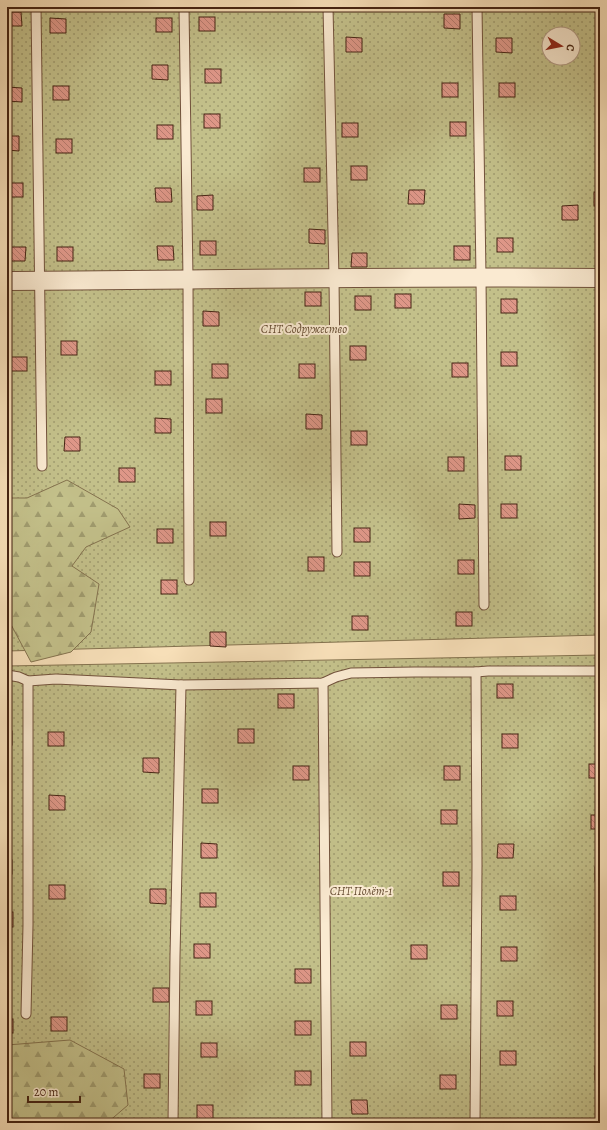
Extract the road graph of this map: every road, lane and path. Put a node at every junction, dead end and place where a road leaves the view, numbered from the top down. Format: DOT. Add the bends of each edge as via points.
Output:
graph roads {
  1 [pos="36,7"];
  2 [pos="184,7"];
  3 [pos="328,7"];
  4 [pos="477,7"];
  5 [pos="481,277"];
  6 [pos="334,278"];
  7 [pos="600,278"];
  8 [pos="188,279"];
  9 [pos="7,281"];
  10 [pos="39,281"];
  11 [pos="42,466"];
  12 [pos="336,552"];
  13 [pos="189,580"];
  14 [pos="484,605"];
  15 [pos="600,671"];
  16 [pos="476,672"];
  17 [pos="7,675"];
  18 [pos="28,681"];
  19 [pos="323,683"];
  20 [pos="181,685"];
  21 [pos="26,1014"];
  22 [pos="173,1123"];
  23 [pos="327,1123"];
  24 [pos="475,1123"];
  1 -- 10 [label="lane"];
  2 -- 8 [label="lane"];
  3 -- 6 [label="lane"];
  4 -- 5 [label="lane"];
  5 -- 6 [label="street"];
  5 -- 7 [label="street"];
  5 -- 14 [label="lane"];
  6 -- 8 [label="street"];
  6 -- 12 [label="lane"];
  8 -- 10 [label="street"];
  8 -- 13 [label="lane"];
  9 -- 10 [label="street"];
  10 -- 11 [label="lane"];
  15 -- 16 [label="lane"];
  16 -- 19 [label="lane" via="351,673 336,676"];
  16 -- 24 [label="lane"];
  17 -- 18 [label="lane"];
  18 -- 20 [label="lane" via="56,679"];
  18 -- 21 [label="lane"];
  19 -- 20 [label="lane"];
  19 -- 23 [label="lane"];
  20 -- 22 [label="lane"];
}
